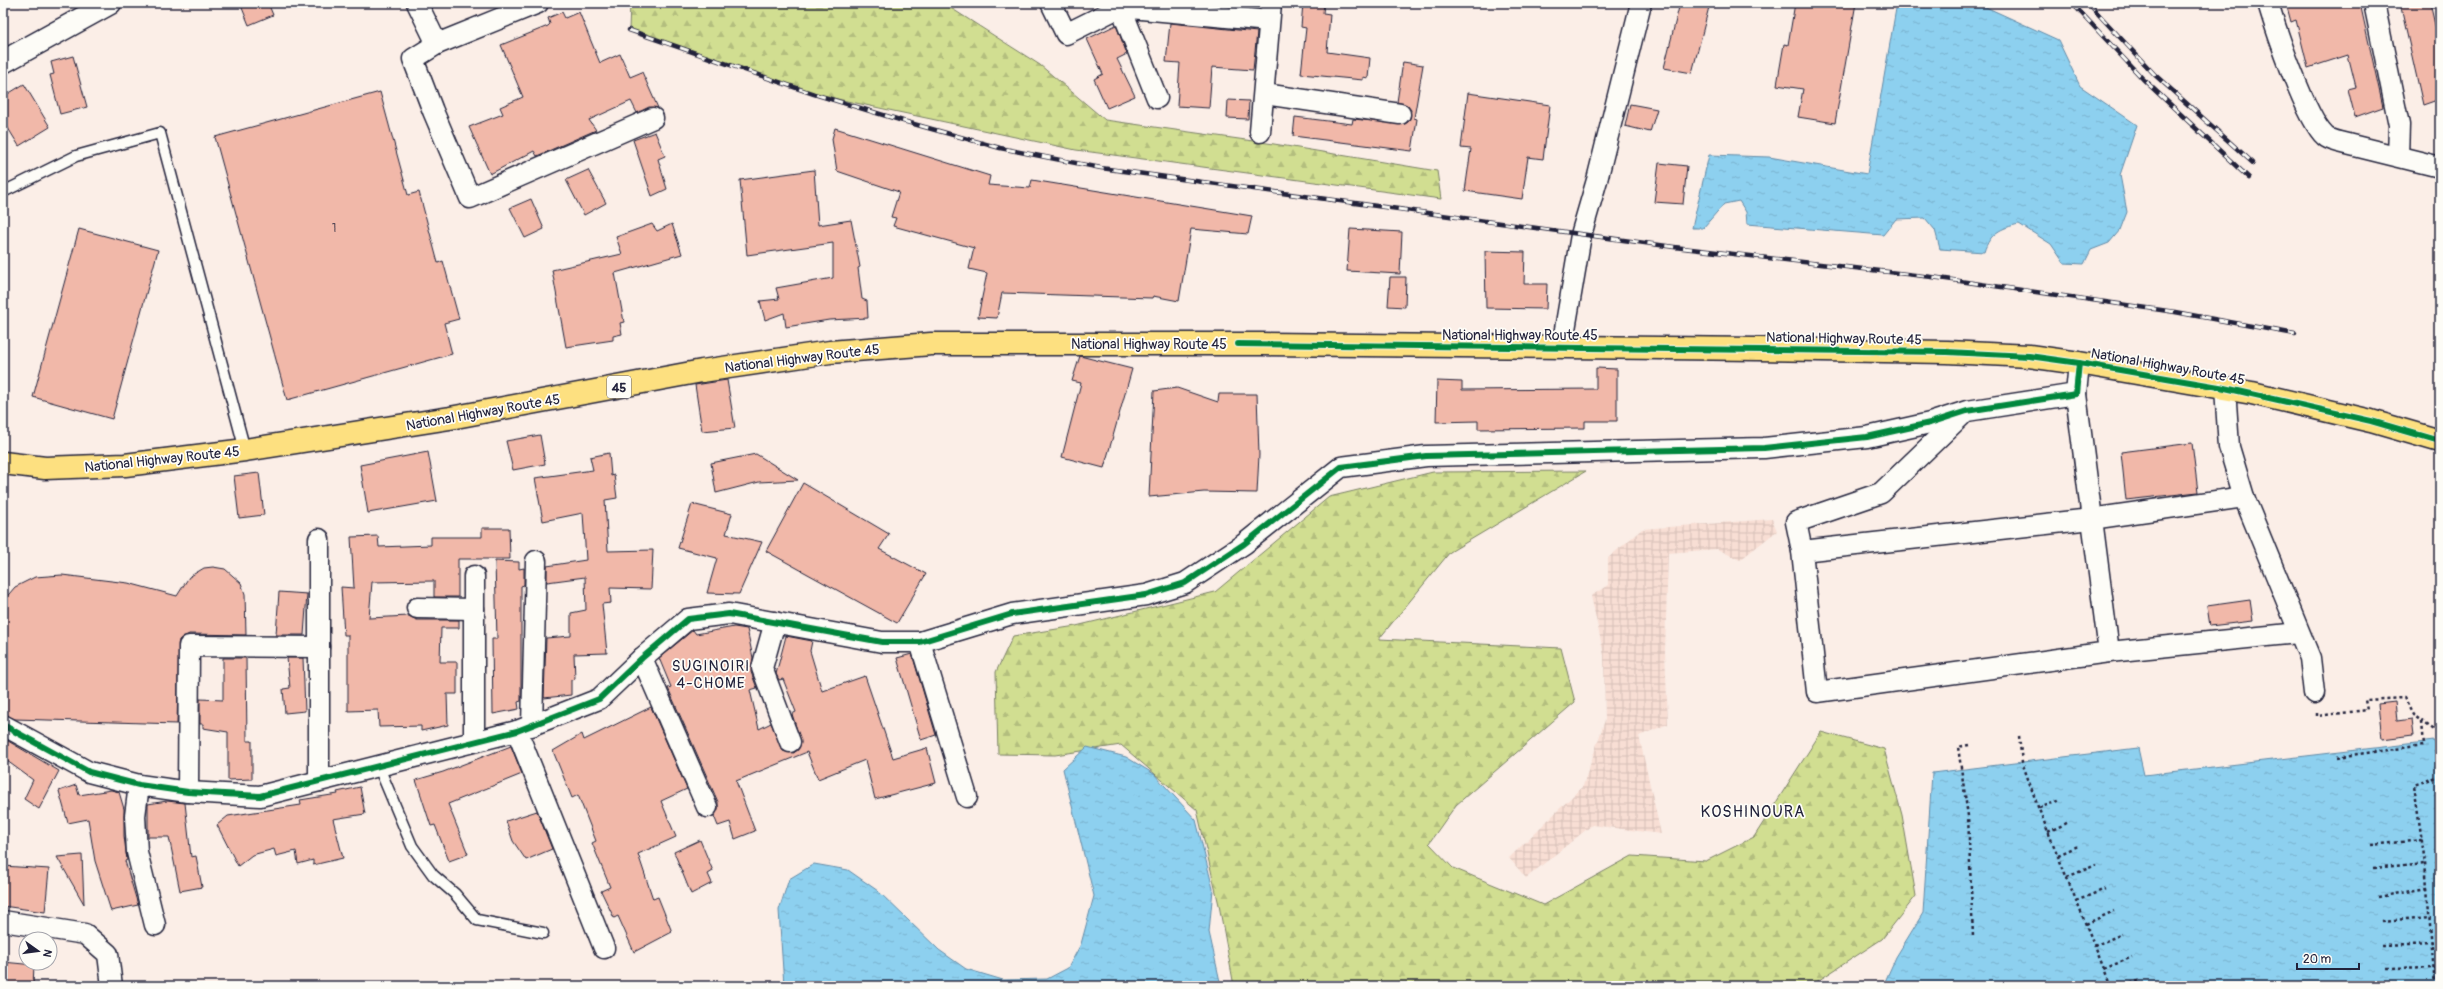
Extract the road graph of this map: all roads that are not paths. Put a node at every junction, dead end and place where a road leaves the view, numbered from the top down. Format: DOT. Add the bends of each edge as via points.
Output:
graph roads {
  1 [pos="110,3"];
  2 [pos="417,3"];
  3 [pos="538,3"];
  4 [pos="1051,3"];
  5 [pos="1641,3"];
  6 [pos="2268,3"];
  7 [pos="2374,3"];
  8 [pos="1119,5"];
  9 [pos="1270,12"];
  10 [pos="436,44"];
  11 [pos="3,62"];
  12 [pos="1264,94"];
  13 [pos="1157,98"];
  14 [pos="1400,114"];
  15 [pos="653,118"];
  16 [pos="1260,132"];
  17 [pos="2398,156"];
  18 [pos="2440,168"];
  19 [pos="3,192"];
  20 [pos="1562,347"];
  21 [pos="2079,363"];
  22 [pos="2225,388"];
  23 [pos="2076,394"];
  24 [pos="1967,411"];
  25 [pos="2440,441"];
  26 [pos="245,450"];
  27 [pos="3,463"];
  28 [pos="2244,497"];
  29 [pos="2091,518"];
  30 [pos="319,539"];
  31 [pos="1802,551"];
  32 [pos="536,561"];
  33 [pos="474,576"];
  34 [pos="417,608"];
  35 [pos="474,609"];
  36 [pos="775,622"];
  37 [pos="2298,633"];
  38 [pos="920,642"];
  39 [pos="319,647"];
  40 [pos="2109,652"];
  41 [pos="642,658"];
  42 [pos="2314,693"];
  43 [pos="3,725"];
  44 [pos="525,728"];
  45 [pos="474,740"];
  46 [pos="790,742"];
  47 [pos="378,765"];
  48 [pos="319,781"];
  49 [pos="139,785"];
  50 [pos="188,792"];
  51 [pos="967,797"];
  52 [pos="707,807"];
  53 [pos="3,921"];
  54 [pos="155,925"];
  55 [pos="544,933"];
  56 [pos="604,948"];
  57 [pos="112,986"];
  1 -- 11 [label="street"];
  2 -- 10 [label="street"];
  3 -- 10 [label="street"];
  4 -- 8 [label="street" via="1066,34"];
  5 -- 20 [label="street" via="1597,180 1580,235"];
  6 -- 17 [label="street" via="2285,54 2312,116 2325,136 2339,142"];
  7 -- 17 [label="street" via="2399,125"];
  8 -- 9 [label="street"];
  8 -- 13 [label="street"];
  9 -- 12 [label="street"];
  10 -- 15 [label="street" via="414,59 470,198"];
  12 -- 14 [label="street"];
  12 -- 16 [label="street"];
  17 -- 18 [label="street"];
  19 -- 26 [label="lane" via="76,156 160,132"];
  20 -- 21 [label="highway, National Highway Route 45 / 45" via="1947,352 2029,356"];
  20 -- 26 [label="highway, National Highway Route 45 / 45" via="931,344 830,352 702,371 478,414"];
  21 -- 22 [label="highway, National Highway Route 45 / 45"];
  21 -- 23 [label="street"];
  22 -- 25 [label="highway, National Highway Route 45 / 45" via="2371,421"];
  22 -- 28 [label="street" via="2229,446"];
  23 -- 24 [label="street"];
  23 -- 29 [label="street"];
  24 -- 31 [label="street" via="1881,493 1796,522"];
  24 -- 38 [label="street" via="1930,423 1867,437 1764,448 1426,456 1341,467 1244,544 1186,584 1146,595 1012,614"];
  26 -- 27 [label="highway, National Highway Route 45 / 45" via="86,468 45,468"];
  28 -- 29 [label="street"];
  28 -- 37 [label="street"];
  29 -- 31 [label="street"];
  29 -- 40 [label="street"];
  30 -- 39 [label="street"];
  31 -- 40 [label="street" via="1816,692"];
  32 -- 44 [label="street"];
  33 -- 35 [label="street"];
  34 -- 35 [label="street"];
  35 -- 45 [label="street"];
  36 -- 38 [label="street" via="882,642"];
  36 -- 41 [label="street" via="729,614 688,619"];
  36 -- 46 [label="street" via="762,668"];
  37 -- 40 [label="street"];
  37 -- 42 [label="street" via="2310,658"];
  38 -- 51 [label="street"];
  39 -- 48 [label="street"];
  39 -- 50 [label="street" via="188,646"];
  41 -- 44 [label="street" via="599,699"];
  41 -- 52 [label="street"];
  43 -- 49 [label="street" via="89,772"];
  44 -- 45 [label="street"];
  44 -- 56 [label="street"];
  45 -- 47 [label="street"];
  47 -- 48 [label="street"];
  47 -- 55 [label="lane" via="412,846 433,875 455,894 477,920"];
  48 -- 50 [label="street" via="260,796"];
  49 -- 50 [label="street"];
  49 -- 54 [label="street" via="135,816 137,852"];
  53 -- 57 [label="street" via="86,934 108,954"];
}
